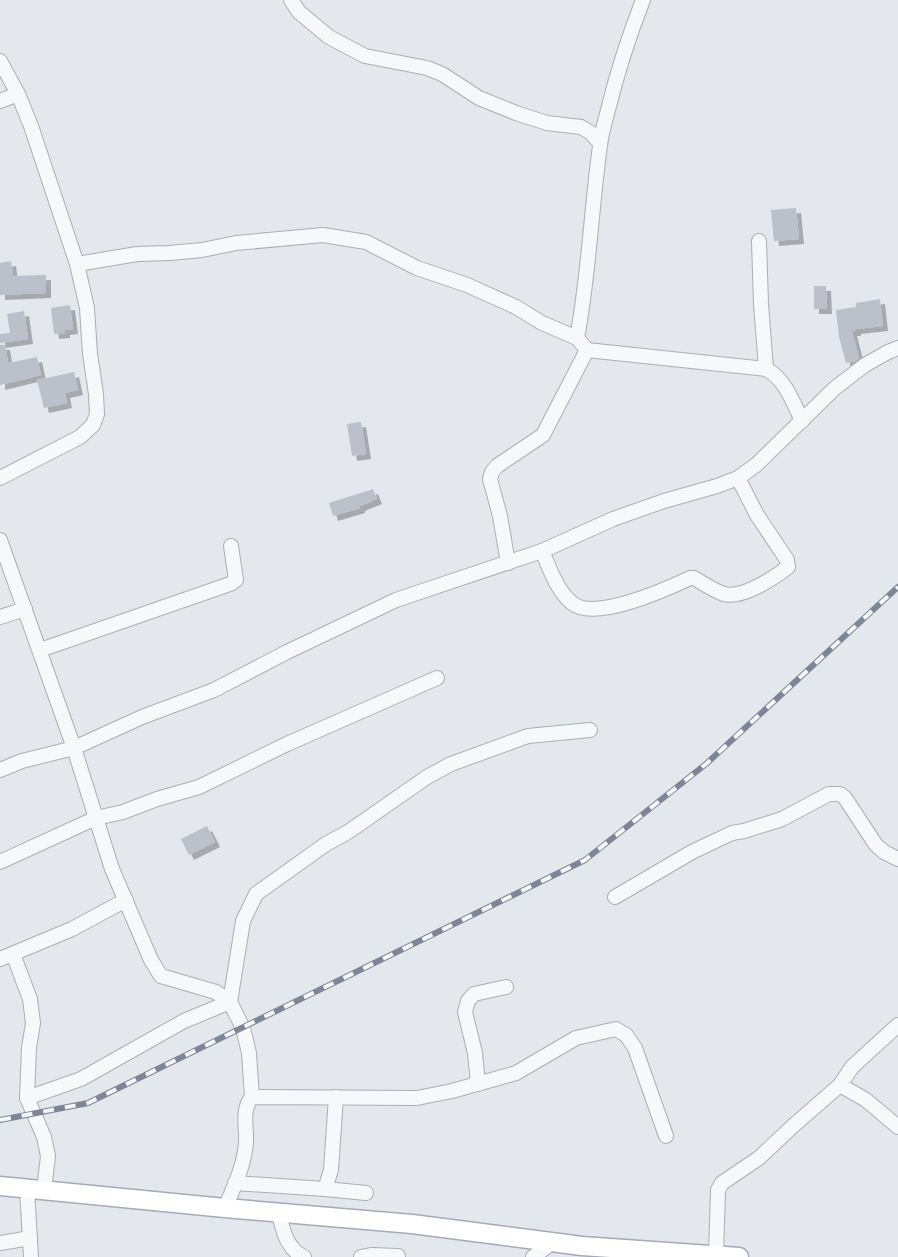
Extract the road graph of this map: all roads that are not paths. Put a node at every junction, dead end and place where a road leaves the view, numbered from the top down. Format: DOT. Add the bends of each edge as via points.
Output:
graph roads {
  1 [pos="291,0"];
  2 [pos="643,0"];
  3 [pos="0,61"];
  4 [pos="18,94"];
  5 [pos="0,101"];
  6 [pos="600,143"];
  7 [pos="759,241"];
  8 [pos="77,264"];
  9 [pos="577,338"];
  10 [pos="898,348"];
  11 [pos="586,350"];
  12 [pos="766,369"];
  13 [pos="802,421"];
  14 [pos="0,478"];
  15 [pos="738,478"];
  16 [pos="0,540"];
  17 [pos="231,546"];
  18 [pos="542,552"];
  19 [pos="508,563"];
  20 [pos="25,609"];
  21 [pos="0,617"];
  22 [pos="40,650"];
  23 [pos="436,678"];
  24 [pos="590,730"];
  25 [pos="74,748"];
  26 [pos="0,770"];
  27 [pos="96,818"];
  28 [pos="898,859"];
  29 [pos="0,862"];
  30 [pos="615,897"];
  31 [pos="126,900"];
  32 [pos="7,957"];
  33 [pos="506,987"];
  34 [pos="230,1002"];
  35 [pos="898,1025"];
  36 [pos="478,1084"];
  37 [pos="840,1084"];
  38 [pos="252,1097"];
  39 [pos="336,1097"];
  40 [pos="27,1098"];
  41 [pos="898,1127"];
  42 [pos="666,1137"];
  43 [pos="235,1183"];
  44 [pos="0,1186"];
  45 [pos="36,1189"];
  46 [pos="325,1189"];
  47 [pos="366,1193"];
  48 [pos="225,1208"];
  49 [pos="278,1211"];
  50 [pos="30,1238"];
  51 [pos="554,1242"];
  52 [pos="0,1243"];
  53 [pos="583,1252"];
  54 [pos="634,1253"];
  55 [pos="716,1255"];
  56 [pos="31,1257"];
  57 [pos="304,1257"];
  58 [pos="361,1257"];
  59 [pos="398,1257"];
  60 [pos="533,1257"];
  61 [pos="739,1257"];
  1 -- 6 [label="street" via="299,12 329,37 365,56 427,68 479,98 516,113 547,123 581,127"];
  2 -- 6 [label="street"];
  3 -- 4 [label="street"];
  4 -- 5 [label="street"];
  4 -- 8 [label="street"];
  6 -- 9 [label="street"];
  7 -- 12 [label="street"];
  8 -- 9 [label="street" via="323,235 366,242"];
  8 -- 14 [label="street" via="87,308 97,414 93,425 80,437"];
  9 -- 11 [label="street"];
  10 -- 13 [label="street" via="865,365"];
  11 -- 12 [label="street"];
  11 -- 19 [label="street" via="543,435 492,472 490,479"];
  12 -- 13 [label="street" via="774,373 787,391"];
  13 -- 15 [label="street"];
  15 -- 18 [label="street" via="613,519"];
  15 -- 18 [label="street" via="788,567 745,592 723,594 690,578 632,602 584,608 573,605 563,593"];
  16 -- 20 [label="street"];
  17 -- 22 [label="street" via="236,580 230,584"];
  18 -- 19 [label="street"];
  19 -- 25 [label="street" via="396,600 214,690"];
  20 -- 21 [label="street"];
  20 -- 22 [label="street"];
  22 -- 25 [label="street"];
  23 -- 27 [label="street" via="198,787"];
  24 -- 34 [label="street" via="528,736 452,764 256,894 243,921"];
  25 -- 26 [label="street"];
  25 -- 27 [label="street"];
  27 -- 29 [label="street"];
  27 -- 31 [label="street"];
  28 -- 30 [label="street" via="876,845 845,798 829,794 782,819 732,833 692,852"];
  31 -- 32 [label="street"];
  31 -- 34 [label="street" via="161,976 216,992"];
  32 -- 40 [label="street" via="30,999 33,1023"];
  33 -- 36 [label="street" via="474,994 468,1001 465,1012"];
  34 -- 38 [label="street" via="243,1028 249,1053"];
  34 -- 40 [label="street" via="183,1021 81,1079"];
  35 -- 37 [label="street" via="852,1067"];
  36 -- 39 [label="street" via="417,1098"];
  36 -- 42 [label="street" via="516,1073 576,1038 616,1029 635,1048"];
  37 -- 41 [label="street"];
  37 -- 55 [label="street" via="759,1158 722,1183 718,1190"];
  38 -- 39 [label="street"];
  38 -- 43 [label="street" via="247,1103 246,1142"];
  39 -- 46 [label="street" via="331,1170"];
  40 -- 45 [label="street" via="48,1156"];
  43 -- 46 [label="street"];
  43 -- 48 [label="street"];
  44 -- 45 [label="main road"];
  45 -- 48 [label="main road"];
  45 -- 50 [label="street"];
  46 -- 47 [label="street"];
  48 -- 49 [label="main road"];
  49 -- 51 [label="main road"];
  49 -- 57 [label="street" via="290,1246"];
  50 -- 52 [label="street"];
  50 -- 56 [label="street"];
  51 -- 53 [label="main road"];
  51 -- 60 [label="street"];
  53 -- 54 [label="main road"];
  54 -- 55 [label="main road"];
  55 -- 61 [label="main road"];
  58 -- 59 [label="street"];
}
